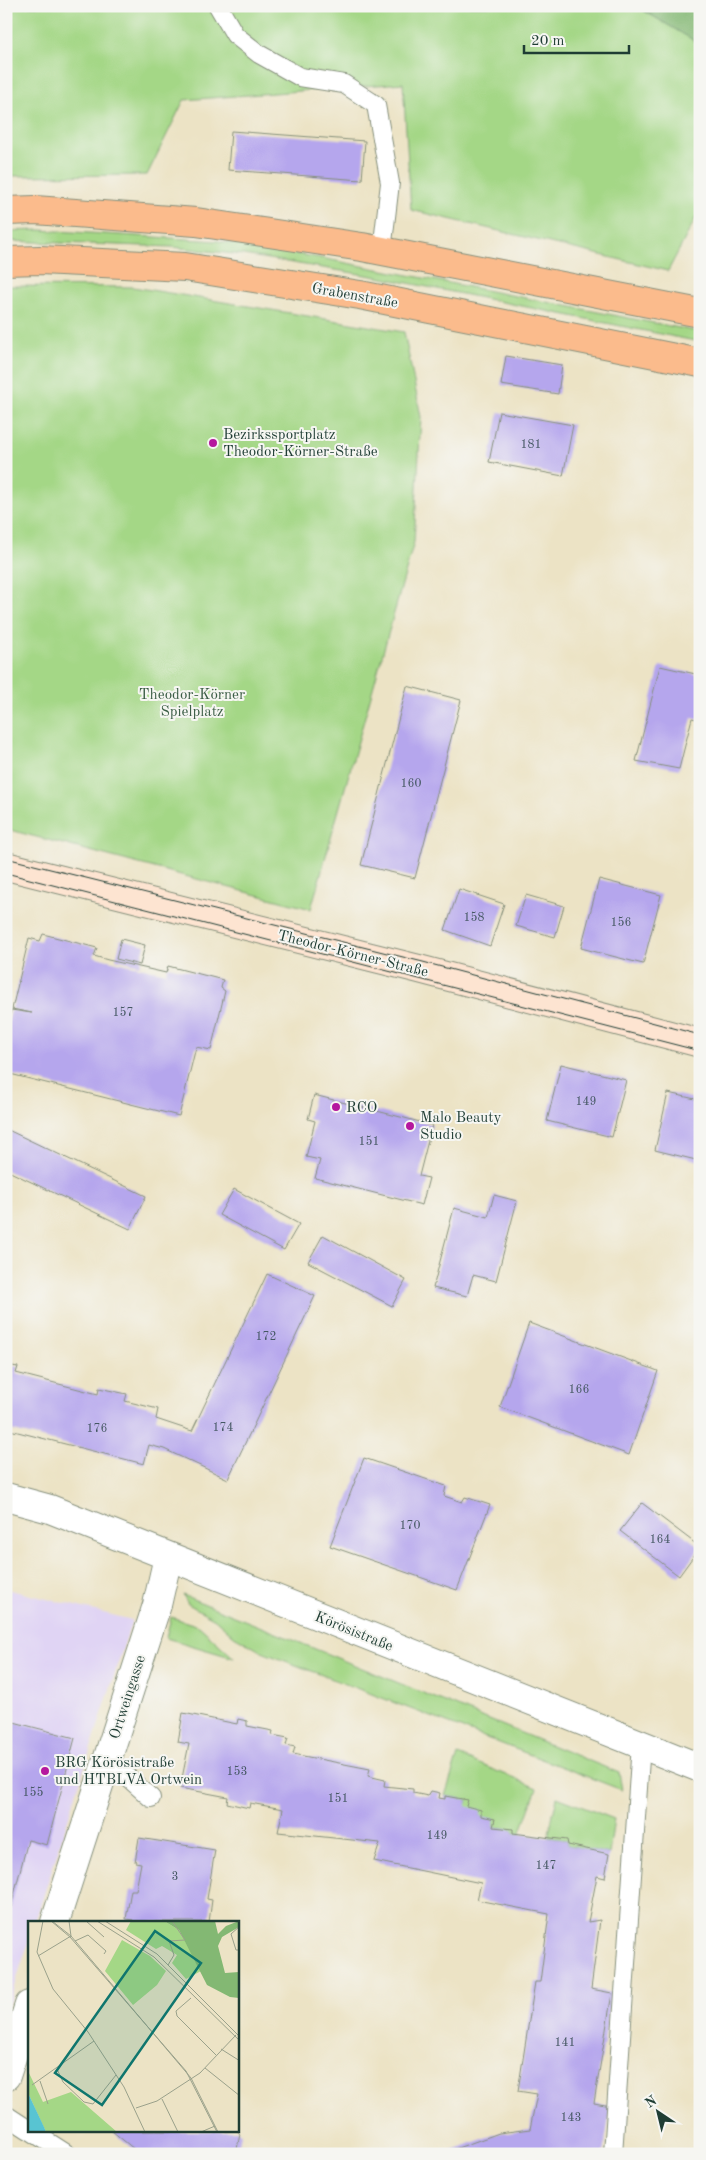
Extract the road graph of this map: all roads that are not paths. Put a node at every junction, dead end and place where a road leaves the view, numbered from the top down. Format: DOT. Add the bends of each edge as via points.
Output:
graph roads {
  1 [pos="218,6"];
  2 [pos="6,211"];
  3 [pos="382,251"];
  4 [pos="6,261"];
  5 [pos="700,313"];
  6 [pos="700,362"];
  7 [pos="6,866"];
  8 [pos="700,1043"];
  9 [pos="6,1497"];
  10 [pos="168,1556"];
  11 [pos="641,1744"];
  12 [pos="107,1759"];
  13 [pos="700,1768"];
  14 [pos="151,1798"];
  15 [pos="55,1921"];
  16 [pos="28,2008"];
  17 [pos="6,2076"];
  18 [pos="6,2115"];
  19 [pos="28,2129"];
  20 [pos="33,2132"];
  21 [pos="66,2154"];
  22 [pos="613,2154"];
  1 -- 3 [label="lane" via="235,35 259,54 300,77 344,84 376,105 390,183"];
  2 -- 3 [label="main road" via="35,210 196,222"];
  3 -- 5 [label="main road"];
  4 -- 6 [label="main road, Grabenstraße" via="185,267 360,295"];
  7 -- 8 [label="main road, Theodor-Körner-Straße" via="420,969"];
  9 -- 10 [label="street, Körösistraße" via="50,1509"];
  10 -- 11 [label="street, Körösistraße"];
  10 -- 12 [label="street, Ortweingasse" via="156,1606"];
  11 -- 13 [label="street, Körösistraße"];
  11 -- 22 [label="lane"];
  12 -- 14 [label="lane"];
  12 -- 15 [label="street, Ortweingasse"];
  16 -- 17 [label="street"];
  18 -- 19 [label="lane"];
  20 -- 21 [label="lane"];
}
